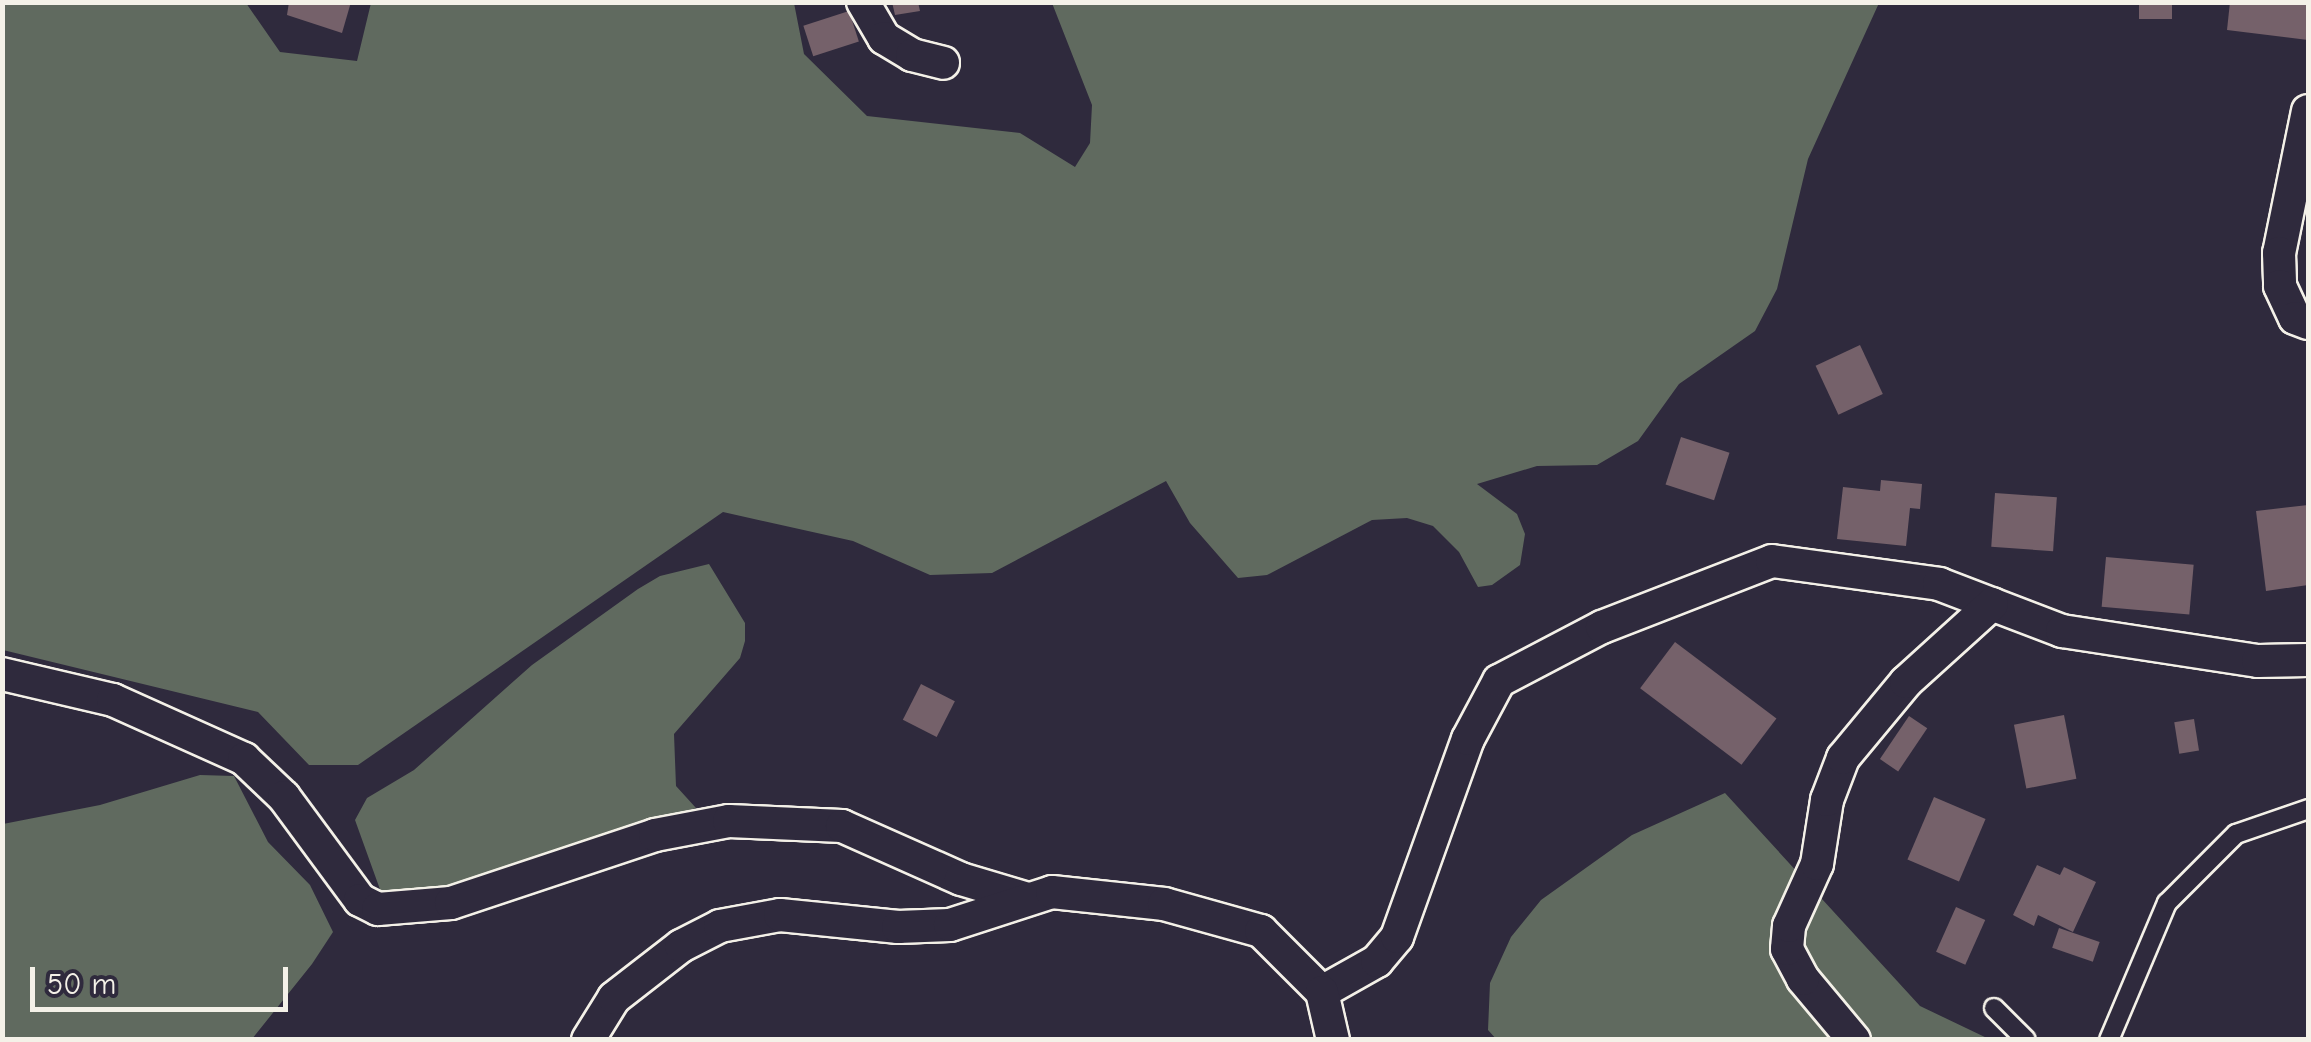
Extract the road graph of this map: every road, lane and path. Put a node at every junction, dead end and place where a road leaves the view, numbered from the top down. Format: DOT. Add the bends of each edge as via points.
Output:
graph roads {
  1 [pos="863,2"];
  2 [pos="942,62"];
  3 [pos="2308,111"];
  4 [pos="2308,323"];
  5 [pos="1992,604"];
  6 [pos="2308,660"];
  7 [pos="2,674"];
  8 [pos="2308,809"];
  9 [pos="1028,898"];
  10 [pos="1322,992"];
  11 [pos="1994,1008"];
  12 [pos="588,1040"];
  13 [pos="1334,1040"];
  14 [pos="1854,1040"];
  15 [pos="2026,1040"];
  16 [pos="2110,1040"];
  1 -- 2 [label="street" via="884,38 912,55"];
  3 -- 4 [label="street" via="2279,253 2280,286 2295,318"];
  5 -- 6 [label="street" via="2062,631 2258,661"];
  5 -- 10 [label="street" via="1939,584 1772,561 1542,654 1499,681 1468,739 1397,937 1377,961"];
  5 -- 14 [label="street" via="1906,682 1843,758 1827,800 1817,864 1789,926 1788,948 1803,979"];
  7 -- 9 [label="street" via="113,700 244,760 284,798 360,900 378,909 451,902 655,835 728,821 842,826 961,879"];
  8 -- 16 [label="lane" via="2236,834 2166,902"];
  9 -- 10 [label="street" via="1052,892 1164,904 1261,931"];
  9 -- 12 [label="street" via="950,925 898,927 780,915 720,926 624,989"];
  10 -- 13 [label="street"];
  11 -- 15 [label="lane"];
}
